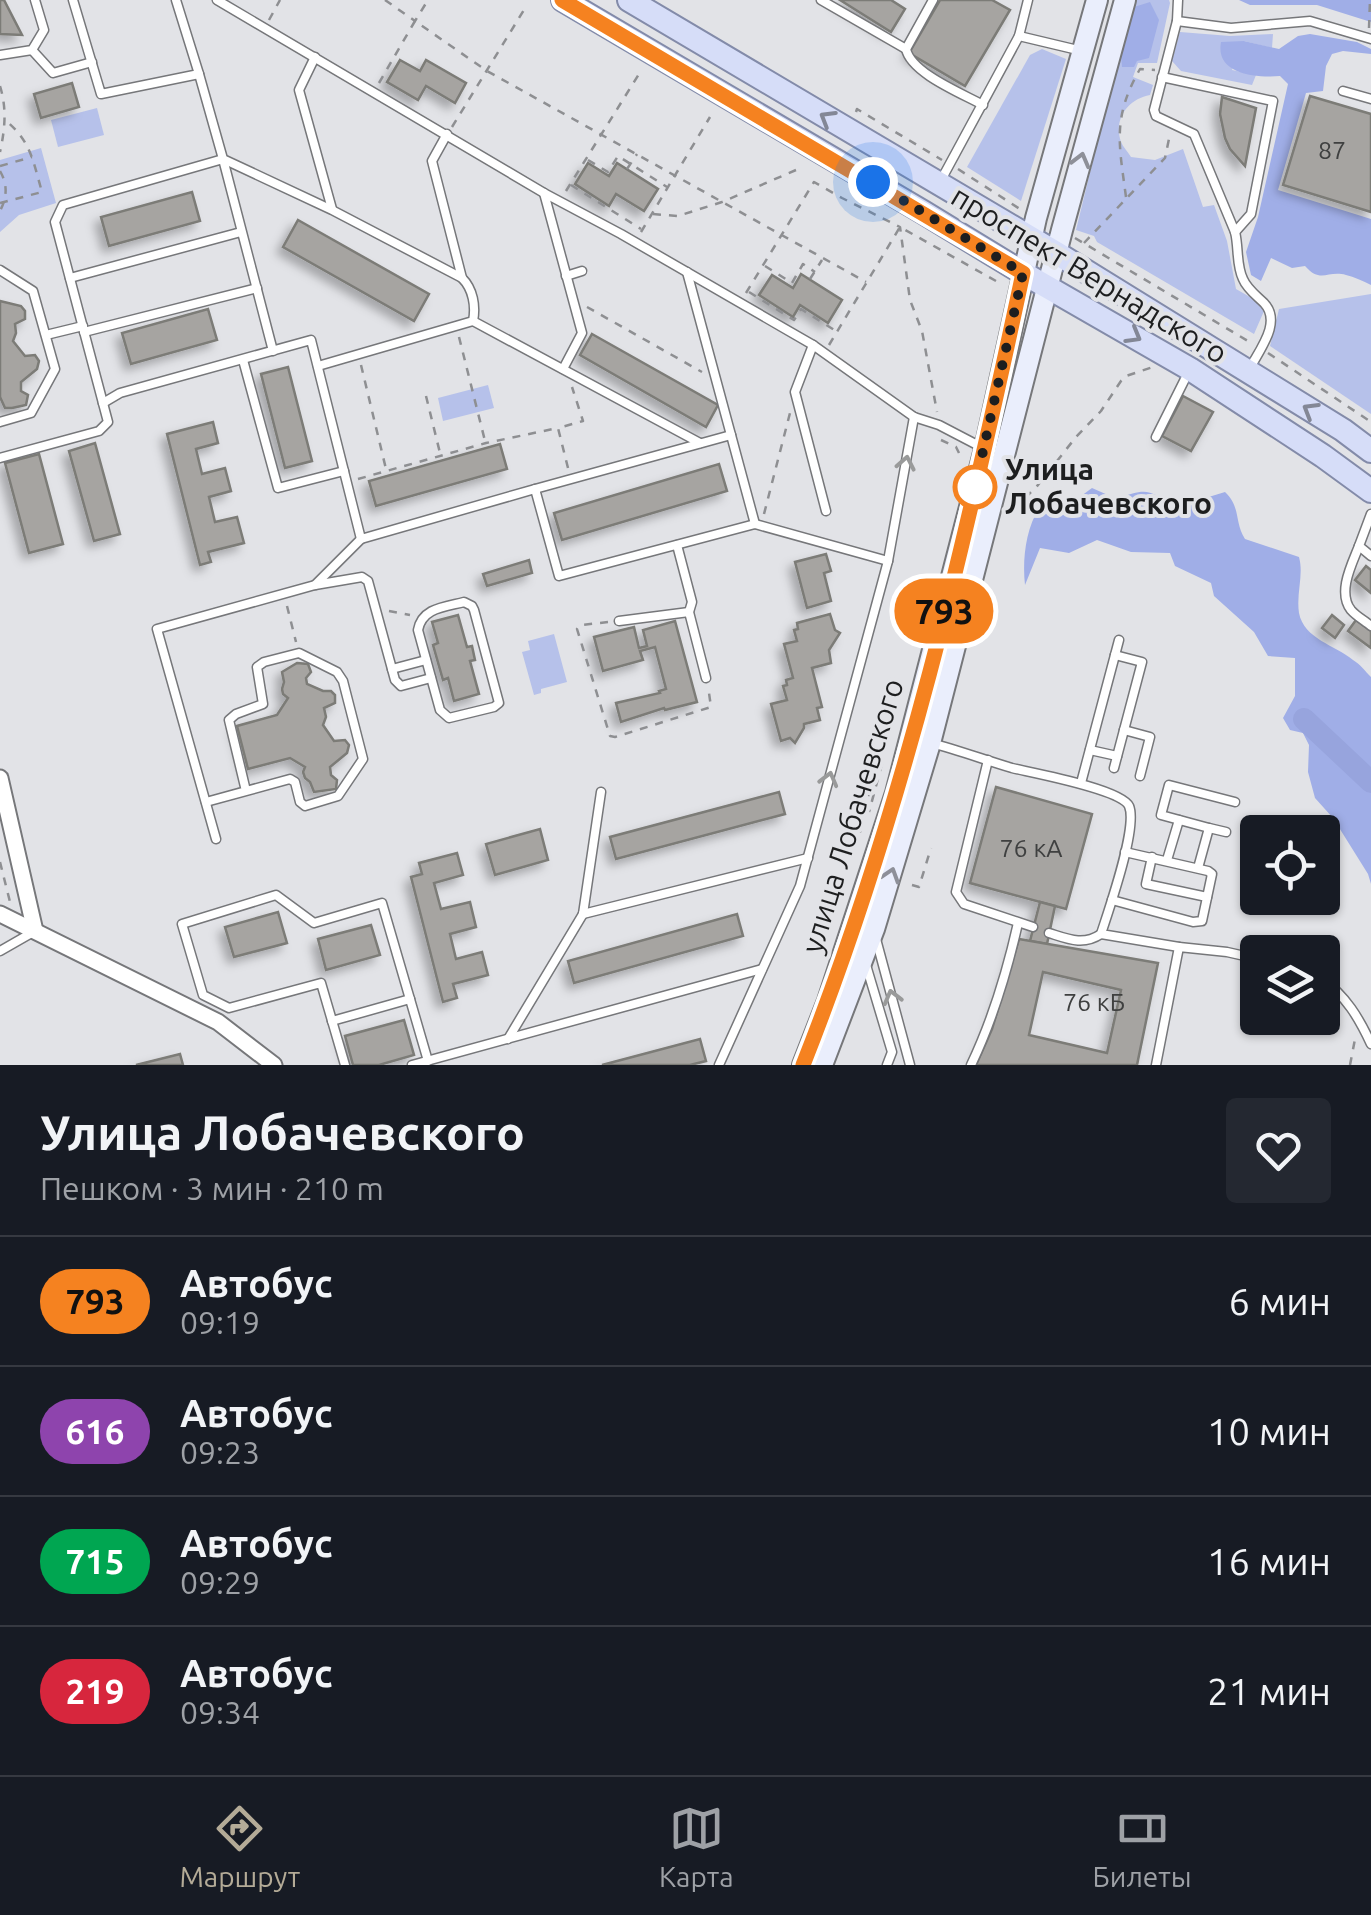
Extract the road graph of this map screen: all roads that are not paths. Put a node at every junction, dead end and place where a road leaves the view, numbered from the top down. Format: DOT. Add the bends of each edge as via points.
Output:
graph roads {
  1 [pos="35,0"];
  2 [pos="72,0"];
  3 [pos="176,0"];
  4 [pos="217,0"];
  5 [pos="562,0"];
  6 [pos="628,0"];
  7 [pos="821,0"];
  8 [pos="933,0"];
  9 [pos="1028,0"];
  10 [pos="1097,0"];
  11 [pos="1125,0"];
  12 [pos="1178,0"];
  13 [pos="1177,21"];
  14 [pos="1020,36"];
  15 [pos="1370,38"];
  16 [pos="906,49"];
  17 [pos="32,50"];
  18 [pos="1082,51"];
  19 [pos="0,56"];
  20 [pos="315,57"];
  21 [pos="92,62"];
  22 [pos="1159,73"];
  23 [pos="200,74"];
  24 [pos="1343,91"];
  25 [pos="1371,99"];
  26 [pos="983,105"];
  27 [pos="447,134"];
  28 [pos="223,159"];
  29 [pos="944,174"];
  30 [pos="544,192"];
  31 [pos="332,210"];
  32 [pos="241,232"];
  33 [pos="1234,232"];
  34 [pos="1031,240"];
  35 [pos="1058,254"];
  36 [pos="0,270"];
  37 [pos="582,271"];
  38 [pos="686,272"];
  39 [pos="1023,273"];
  40 [pos="566,276"];
  41 [pos="70,278"];
  42 [pos="462,278"];
  43 [pos="257,288"];
  44 [pos="1049,288"];
  45 [pos="473,321"];
  46 [pos="83,329"];
  47 [pos="46,336"];
  48 [pos="813,345"];
  49 [pos="272,351"];
  50 [pos="243,360"];
  51 [pos="318,366"];
  52 [pos="1190,368"];
  53 [pos="565,370"];
  54 [pos="1248,372"];
  55 [pos="103,403"];
  56 [pos="914,417"];
  57 [pos="0,422"];
  58 [pos="731,434"];
  59 [pos="1156,437"];
  60 [pos="700,443"];
  61 [pos="985,449"];
  62 [pos="1371,451"];
  63 [pos="0,458"];
  64 [pos="344,470"];
  65 [pos="535,489"];
  66 [pos="1371,491"];
  67 [pos="826,511"];
  68 [pos="1371,514"];
  69 [pos="755,524"];
  70 [pos="361,539"];
  71 [pos="678,544"];
  72 [pos="1359,546"];
  73 [pos="1371,556"];
  74 [pos="888,562"];
  75 [pos="315,585"];
  76 [pos="689,612"];
  77 [pos="619,621"];
  78 [pos="1371,626"];
  79 [pos="1119,640"];
  80 [pos="1116,655"];
  81 [pos="426,660"];
  82 [pos="392,669"];
  83 [pos="431,678"];
  84 [pos="706,678"];
  85 [pos="1124,730"];
  86 [pos="930,742"];
  87 [pos="1090,750"];
  88 [pos="1117,756"];
  89 [pos="988,760"];
  90 [pos="1114,768"];
  91 [pos="1140,776"];
  92 [pos="0,778"];
  93 [pos="1081,784"];
  94 [pos="246,791"];
  95 [pos="601,792"];
  96 [pos="206,802"];
  97 [pos="1234,802"];
  98 [pos="1179,820"];
  99 [pos="1208,828"];
  100 [pos="1226,832"];
  101 [pos="216,839"];
  102 [pos="1125,852"];
  103 [pos="1152,857"];
  104 [pos="808,858"];
  105 [pos="1166,860"];
  106 [pos="1198,868"];
  107 [pos="1207,897"];
  108 [pos="1112,900"];
  109 [pos="583,914"];
  110 [pos="8,918"];
  111 [pos="1018,923"];
  112 [pos="1033,928"];
  113 [pos="874,930"];
  114 [pos="36,931"];
  115 [pos="1049,933"];
  116 [pos="1102,934"];
  117 [pos="1179,947"];
  118 [pos="0,951"];
  119 [pos="1240,955"];
  120 [pos="863,958"];
  121 [pos="762,969"];
  122 [pos="1340,993"];
  123 [pos="202,995"];
  124 [pos="410,998"];
  125 [pos="193,1010"];
  126 [pos="332,1021"];
  127 [pos="508,1039"];
  128 [pos="1371,1044"];
  129 [pos="428,1060"];
  130 [pos="273,1065"];
  131 [pos="345,1065"];
  132 [pos="412,1065"];
  133 [pos="719,1065"];
  134 [pos="803,1065"];
  135 [pos="822,1065"];
  136 [pos="886,1065"];
  137 [pos="910,1065"];
  138 [pos="971,1065"];
  139 [pos="1156,1065"];
  1 -- 17 [label="lane" via="44,30"];
  2 -- 21 [label="lane"];
  3 -- 23 [label="lane"];
  4 -- 20 [label="lane"];
  5 -- 39 [label="main road, проспект Вернадского"];
  29 -- 6 [label="main road, проспект Вернадского, one-way"];
  7 -- 16 [label="lane"];
  8 -- 16 [label="lane"];
  9 -- 14 [label="lane"];
  10 -- 18 [label="main road, улица Лобачевского"];
  35 -- 11 [label="main road, улица Лобачевского, one-way"];
  12 -- 13 [label="lane"];
  13 -- 15 [label="lane" via="1231,28 1310,21"];
  13 -- 22 [label="lane"];
  14 -- 18 [label="lane"];
  14 -- 26 [label="lane"];
  16 -- 26 [label="lane" via="919,69"];
  17 -- 19 [label="lane"];
  17 -- 21 [label="lane" via="53,73"];
  18 -- 34 [label="main road, улица Лобачевского"];
  20 -- 27 [label="lane"];
  20 -- 31 [label="lane" via="298,90"];
  21 -- 23 [label="lane" via="101,94"];
  22 -- 33 [label="lane" via="1156,116 1194,134"];
  22 -- 33 [label="lane" via="1273,101 1250,214"];
  23 -- 28 [label="lane"];
  24 -- 25 [label="lane"];
  26 -- 29 [label="lane"];
  27 -- 30 [label="lane"];
  27 -- 42 [label="lane" via="432,161"];
  28 -- 31 [label="lane"];
  28 -- 32 [label="lane"];
  28 -- 41 [label="lane" via="63,205 55,222"];
  29 -- 34 [label="main road, проспект Вернадского"];
  30 -- 38 [label="lane"];
  30 -- 40 [label="lane"];
  31 -- 42 [label="lane"];
  32 -- 41 [label="lane"];
  32 -- 43 [label="lane"];
  33 -- 54 [label="lane" via="1241,276 1272,317"];
  34 -- 35 [label="main road, проспект Вернадского"];
  34 -- 39 [label="main road, улица Лобачевского"];
  35 -- 44 [label="main road, улица Лобачевского"];
  35 -- 54 [label="main road, проспект Вернадского"];
  36 -- 47 [label="lane" via="34,291"];
  37 -- 40 [label="lane"];
  38 -- 48 [label="lane"];
  38 -- 58 [label="lane"];
  39 -- 44 [label="main road, проспект Вернадского"];
  39 -- 61 [label="main road, улица Лобачевского"];
  40 -- 53 [label="lane" via="582,333"];
  41 -- 46 [label="lane"];
  42 -- 45 [label="lane" via="469,284"];
  43 -- 46 [label="lane"];
  43 -- 49 [label="lane"];
  44 -- 52 [label="main road, проспект Вернадского, one-way"];
  44 -- 86 [label="main road, улица Лобачевского"];
  45 -- 51 [label="lane"];
  45 -- 53 [label="lane"];
  46 -- 47 [label="lane"];
  46 -- 55 [label="lane"];
  47 -- 57 [label="lane" via="54,374 31,413"];
  48 -- 56 [label="lane"];
  48 -- 67 [label="lane" via="795,392"];
  49 -- 50 [label="lane"];
  49 -- 51 [label="lane" via="311,340"];
  50 -- 55 [label="lane"];
  50 -- 64 [label="lane" via="278,488"];
  51 -- 64 [label="lane"];
  52 -- 59 [label="lane"];
  52 -- 66 [label="main road, проспект Вернадского"];
  53 -- 60 [label="lane"];
  62 -- 54 [label="main road, проспект Вернадского, one-way"];
  55 -- 63 [label="lane" via="108,422 99,431"];
  56 -- 61 [label="lane"];
  74 -- 56 [label="lane, one-way"];
  58 -- 60 [label="lane"];
  58 -- 69 [label="lane"];
  60 -- 65 [label="lane"];
  61 -- 134 [label="main road, улица Лобачевского" via="896,792"];
  64 -- 70 [label="lane"];
  65 -- 70 [label="lane"];
  65 -- 71 [label="lane" via="559,576"];
  68 -- 72 [label="lane"];
  69 -- 71 [label="lane"];
  69 -- 74 [label="lane"];
  70 -- 75 [label="lane"];
  71 -- 76 [label="lane"];
  72 -- 73 [label="lane"];
  72 -- 78 [label="lane" via="1345,592 1349,609"];
  104 -- 74 [label="lane, one-way"];
  75 -- 82 [label="lane" via="365,578"];
  75 -- 96 [label="lane" via="157,629"];
  76 -- 77 [label="lane"];
  76 -- 84 [label="lane"];
  79 -- 80 [label="lane"];
  80 -- 85 [label="lane" via="1142,662"];
  80 -- 87 [label="lane"];
  81 -- 82 [label="lane"];
  81 -- 83 [label="lane"];
  81 -- 83 [label="lane" via="418,630 426,612 464,602 472,606 498,703 449,718"];
  82 -- 83 [label="lane" via="401,686"];
  85 -- 88 [label="lane"];
  85 -- 91 [label="lane" via="1150,737"];
  86 -- 89 [label="lane"];
  113 -- 86 [label="main road, улица Лобачевского, one-way"];
  87 -- 88 [label="lane"];
  87 -- 93 [label="lane"];
  88 -- 90 [label="lane"];
  89 -- 93 [label="lane"];
  89 -- 111 [label="lane" via="956,892 964,904"];
  92 -- 114 [label="street"];
  93 -- 102 [label="lane" via="1129,806"];
  94 -- 94 [label="lane" via="290,780 308,805 338,796 362,762 336,672 299,653 259,664 263,704 229,720"];
  94 -- 96 [label="lane"];
  95 -- 109 [label="lane"];
  96 -- 101 [label="lane"];
  97 -- 98 [label="lane" via="1169,785 1161,815"];
  98 -- 99 [label="lane"];
  98 -- 105 [label="lane"];
  99 -- 100 [label="lane"];
  99 -- 106 [label="lane"];
  102 -- 103 [label="lane"];
  102 -- 108 [label="lane"];
  103 -- 105 [label="lane"];
  103 -- 107 [label="lane" via="1146,884"];
  104 -- 109 [label="lane"];
  104 -- 121 [label="lane"];
  105 -- 106 [label="lane"];
  106 -- 107 [label="lane" via="1212,874"];
  107 -- 108 [label="lane" via="1198,923"];
  108 -- 116 [label="lane"];
  109 -- 127 [label="lane"];
  110 -- 114 [label="street"];
  111 -- 112 [label="lane"];
  111 -- 138 [label="lane"];
  113 -- 120 [label="main road, улица Лобачевского"];
  137 -- 113 [label="lane, one-way"];
  114 -- 118 [label="lane"];
  114 -- 125 [label="street"];
  115 -- 116 [label="lane" via="1083,942"];
  116 -- 117 [label="lane"];
  117 -- 119 [label="lane"];
  117 -- 139 [label="lane"];
  120 -- 135 [label="main road, улица Лобачевского"];
  120 -- 136 [label="lane" via="892,1052"];
  121 -- 127 [label="lane"];
  121 -- 133 [label="lane"];
  122 -- 128 [label="lane"];
  123 -- 124 [label="lane" via="182,924 276,895 314,923 382,902"];
  123 -- 125 [label="lane"];
  123 -- 126 [label="lane" via="228,1008 321,983"];
  124 -- 126 [label="lane"];
  124 -- 129 [label="lane"];
  125 -- 130 [label="street"];
  126 -- 131 [label="lane"];
  127 -- 129 [label="lane"];
  129 -- 132 [label="lane"];
}
